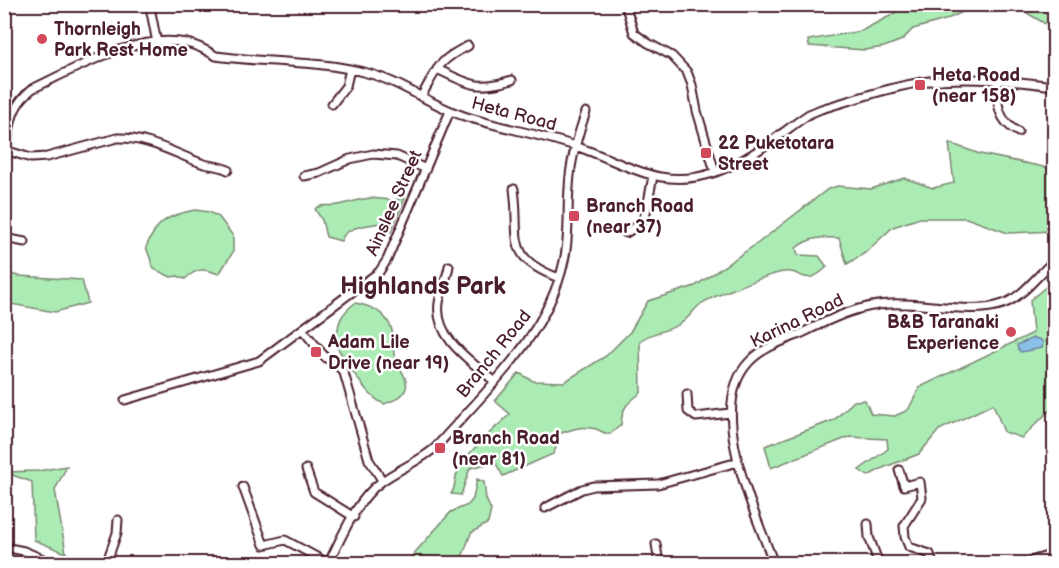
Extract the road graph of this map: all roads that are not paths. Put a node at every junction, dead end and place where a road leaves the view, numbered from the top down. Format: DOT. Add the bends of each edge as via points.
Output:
graph roads {
  1 [pos="459,4"];
  2 [pos="470,4"];
  3 [pos="625,4"];
  4 [pos="150,7"];
  5 [pos="157,43"];
  6 [pos="468,46"];
  7 [pos="350,69"];
  8 [pos="437,69"];
  9 [pos="512,81"];
  10 [pos="998,81"];
  11 [pos="1054,86"];
  12 [pos="422,97"];
  13 [pos="332,104"];
  14 [pos="450,111"];
  15 [pos="586,112"];
  16 [pos="1018,132"];
  17 [pos="574,146"];
  18 [pos="5,151"];
  19 [pos="426,169"];
  20 [pos="228,170"];
  21 [pos="715,172"];
  22 [pos="304,176"];
  23 [pos="652,176"];
  24 [pos="514,189"];
  25 [pos="626,233"];
  26 [pos="4,238"];
  27 [pos="25,243"];
  28 [pos="1054,261"];
  29 [pos="449,266"];
  30 [pos="559,278"];
  31 [pos="303,330"];
  32 [pos="494,381"];
  33 [pos="687,394"];
  34 [pos="125,400"];
  35 [pos="730,413"];
  36 [pos="738,462"];
  37 [pos="306,469"];
  38 [pos="899,470"];
  39 [pos="382,480"];
  40 [pos="243,487"];
  41 [pos="545,508"];
  42 [pos="354,517"];
  43 [pos="118,520"];
  44 [pos="868,525"];
  45 [pos="656,544"];
  46 [pos="4,547"];
  47 [pos="1054,554"];
  48 [pos="328,563"];
  49 [pos="56,564"];
  50 [pos="106,564"];
  51 [pos="659,564"];
  52 [pos="774,564"];
  53 [pos="879,564"];
  54 [pos="933,564"];
  55 [pos="1020,564"];
  1 -- 2 [label="street"];
  3 -- 21 [label="street" via="634,33 672,56 687,72"];
  4 -- 5 [label="street"];
  5 -- 7 [label="street, Heta Road" via="186,43 216,56"];
  5 -- 18 [label="street, Heta Road" via="114,51 32,89 12,114"];
  6 -- 8 [label="street" via="447,56"];
  7 -- 12 [label="street, Heta Road" via="391,81"];
  7 -- 13 [label="street" via="346,86"];
  8 -- 9 [label="street" via="470,85"];
  8 -- 12 [label="street"];
  10 -- 11 [label="street, Heta Road"];
  10 -- 16 [label="street" via="998,108 1006,123"];
  10 -- 21 [label="street, Heta Road" via="928,81 821,109 741,162"];
  12 -- 14 [label="street, Heta Road"];
  14 -- 17 [label="street, Heta Road"];
  14 -- 19 [label="street, Ainslee Street"];
  15 -- 17 [label="street, Branch Road"];
  17 -- 23 [label="street, Heta Road"];
  17 -- 30 [label="street, Branch Road" via="568,189 569,229"];
  18 -- 20 [label="street" via="31,158 47,157 117,138 141,139"];
  19 -- 22 [label="street" via="397,156 373,154"];
  19 -- 31 [label="street, Ainslee Street" via="381,269"];
  21 -- 23 [label="street, Heta Road" via="678,178"];
  23 -- 25 [label="street" via="646,213 640,225"];
  24 -- 30 [label="street" via="519,250 538,270"];
  26 -- 27 [label="street"];
  28 -- 35 [label="street, Karina Road" via="1025,290 1001,305 866,307 844,313 764,350 741,371 733,388"];
  29 -- 32 [label="street" via="439,303 442,328 459,350"];
  30 -- 32 [label="street, Branch Road" via="544,318"];
  31 -- 34 [label="street, Ainslee Street" via="253,364"];
  31 -- 39 [label="street" via="344,373 369,460"];
  32 -- 39 [label="street, Branch Road" via="431,452"];
  33 -- 35 [label="street" via="688,411 696,417"];
  35 -- 36 [label="street, Karina Road"];
  36 -- 41 [label="street" via="658,484 594,486"];
  36 -- 52 [label="street, Karina Road"];
  37 -- 42 [label="street" via="314,492"];
  38 -- 54 [label="street" via="904,486 920,482 922,494 904,526 905,537 909,547 930,554"];
  39 -- 42 [label="street, Branch Road"];
  40 -- 48 [label="street" via="264,546 285,540"];
  42 -- 48 [label="street, Branch Road"];
  43 -- 50 [label="street"];
  44 -- 53 [label="street"];
  45 -- 51 [label="street"];
  46 -- 49 [label="street"];
  47 -- 55 [label="street"];
}
